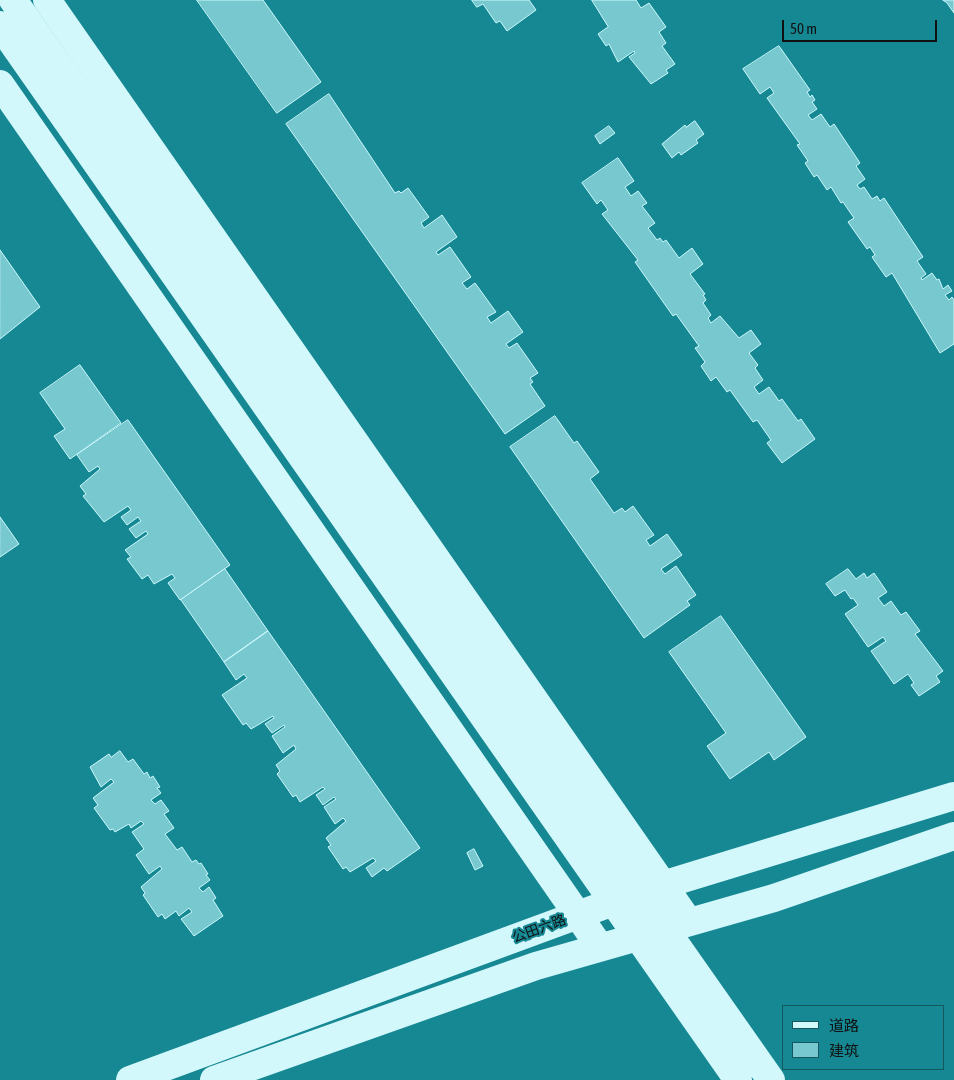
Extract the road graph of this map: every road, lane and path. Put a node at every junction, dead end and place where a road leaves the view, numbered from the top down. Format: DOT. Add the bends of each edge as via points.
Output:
graph roads {
  1 [pos="13,0"];
  2 [pos="47,0"];
  3 [pos="0,25"];
  4 [pos="0,84"];
  5 [pos="954,796"];
  6 [pos="954,836"];
  7 [pos="663,885"];
  8 [pos="578,915"];
  9 [pos="689,922"];
  10 [pos="600,947"];
  11 [pos="130,1080"];
  12 [pos="214,1080"];
  13 [pos="738,1080"];
  14 [pos="770,1080"];
  1 -- 14 [label="street, bridge"];
  2 -- 7 [label="street"];
  3 -- 13 [label="street, bridge"];
  4 -- 8 [label="street"];
  5 -- 7 [label="street, 公田六路"];
  6 -- 9 [label="street" via="774,898"];
  7 -- 8 [label="street, 公田六路"];
  7 -- 9 [label="street"];
  8 -- 10 [label="street"];
  8 -- 11 [label="street, 公田六路"];
  9 -- 10 [label="street"];
  10 -- 12 [label="street" via="536,966"];
}
